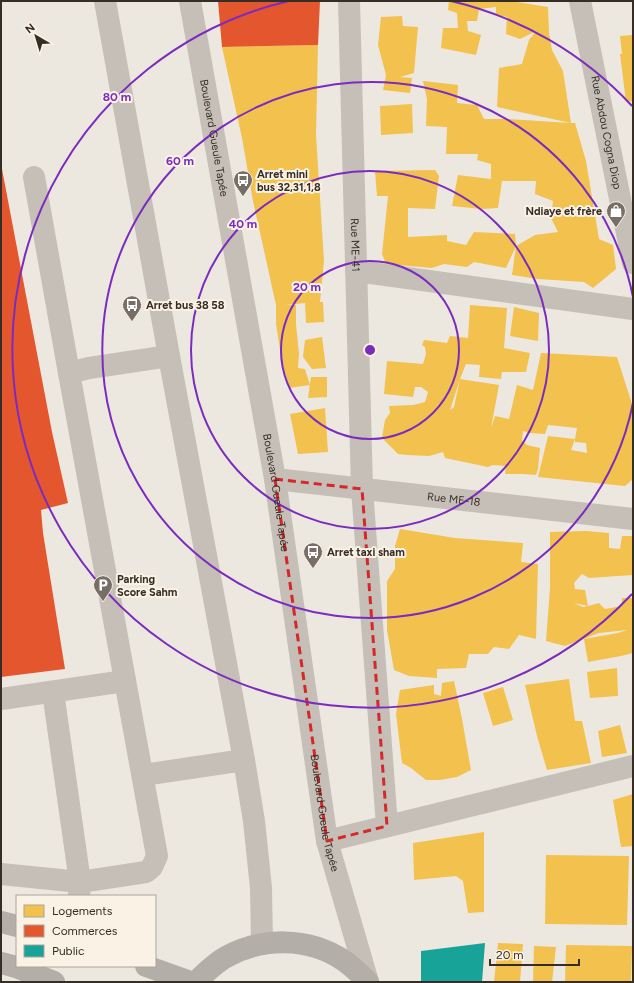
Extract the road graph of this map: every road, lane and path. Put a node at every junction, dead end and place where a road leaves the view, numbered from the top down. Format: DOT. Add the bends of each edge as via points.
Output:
graph roads {
  1 [pos="105,1"];
  2 [pos="190,1"];
  3 [pos="349,1"];
  4 [pos="580,1"];
  5 [pos="34,176"];
  6 [pos="633,263"];
  7 [pos="356,271"];
  8 [pos="633,309"];
  9 [pos="169,356"];
  10 [pos="70,373"];
  11 [pos="275,479"];
  12 [pos="362,488"];
  13 [pos="633,519"];
  14 [pos="125,681"];
  15 [pos="53,692"];
  16 [pos="1,699"];
  17 [pos="244,760"];
  18 [pos="633,766"];
  19 [pos="143,775"];
  20 [pos="387,826"];
  21 [pos="327,841"];
  22 [pos="1,874"];
  23 [pos="79,889"];
  24 [pos="1,922"];
  25 [pos="16,926"];
  26 [pos="262,944"];
  27 [pos="1,963"];
  28 [pos="149,967"];
  29 [pos="54,982"];
  30 [pos="191,982"];
  31 [pos="196,982"];
  32 [pos="368,982"];
  1 -- 9 [label="street"];
  2 -- 11 [label="street, Boulevard Gueule Tapée"];
  3 -- 7 [label="street, Rue ME-41"];
  4 -- 6 [label="street, Rue Abdou Cogna Diop"];
  5 -- 10 [label="street"];
  7 -- 8 [label="street"];
  7 -- 12 [label="street, Rue ME-41"];
  9 -- 10 [label="street"];
  9 -- 17 [label="street"];
  10 -- 14 [label="street"];
  11 -- 12 [label="street, Rue ME-18"];
  11 -- 21 [label="street, Boulevard Gueule Tapée"];
  12 -- 13 [label="street, Rue ME-18"];
  12 -- 20 [label="street, Rue ME-41"];
  14 -- 15 [label="street"];
  14 -- 19 [label="street"];
  15 -- 16 [label="street"];
  15 -- 23 [label="street"];
  17 -- 19 [label="street"];
  17 -- 26 [label="street" via="260,881"];
  18 -- 20 [label="street"];
  19 -- 23 [label="street" via="157,856 152,867 146,872"];
  20 -- 21 [label="street"];
  21 -- 32 [label="street, Boulevard Gueule Tapée"];
  22 -- 23 [label="street"];
  24 -- 25 [label="main road"];
  26 -- 31 [label="main road" via="225,957"];
  26 -- 32 [label="main road" via="279,942 313,946 343,960"];
  27 -- 29 [label="main road"];
  28 -- 30 [label="main road"];
}
